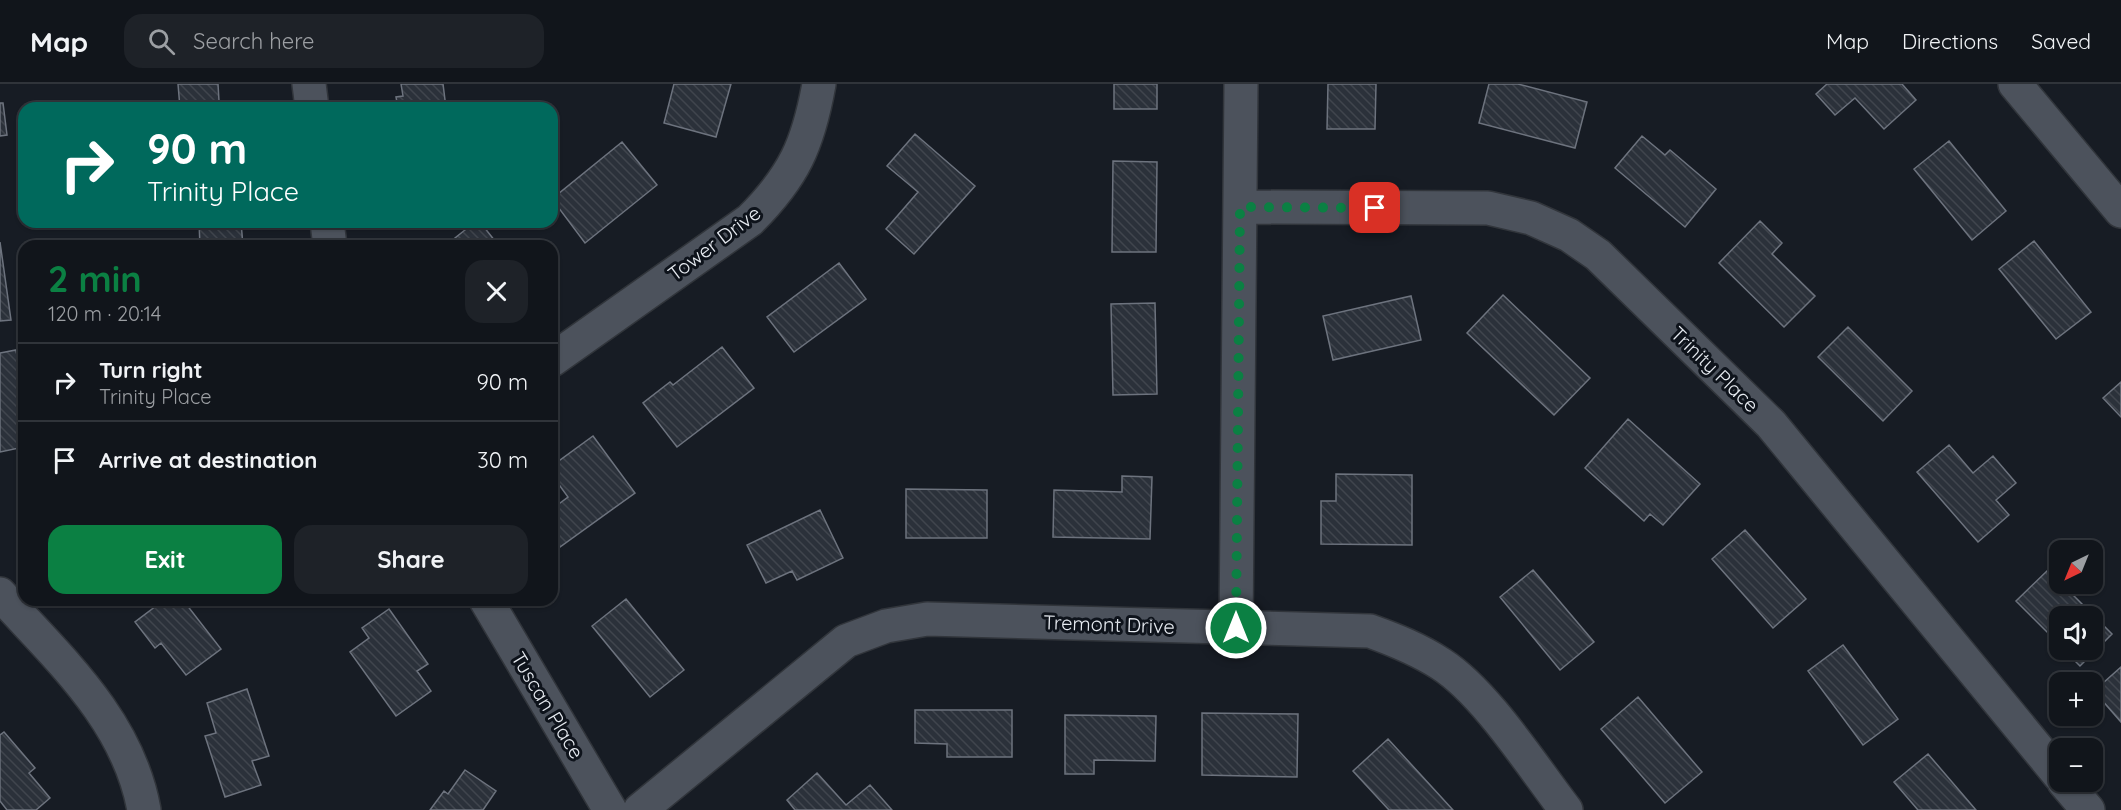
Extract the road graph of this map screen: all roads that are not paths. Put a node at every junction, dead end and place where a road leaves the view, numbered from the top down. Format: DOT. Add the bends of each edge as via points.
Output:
graph roads {
  1 [pos="309,84"];
  2 [pos="819,84"];
  3 [pos="1241,84"];
  4 [pos="2015,84"];
  5 [pos="311,102"];
  6 [pos="1240,207"];
  7 [pos="2121,211"];
  8 [pos="558,356"];
  9 [pos="0,594"];
  10 [pos="490,606"];
  11 [pos="1236,628"];
  12 [pos="2049,763"];
  13 [pos="2073,792"];
  14 [pos="144,810"];
  15 [pos="610,810"];
  16 [pos="640,810"];
  17 [pos="1566,810"];
  18 [pos="2088,810"];
  1 -- 5 [label="street"];
  2 -- 8 [label="street, Tower Drive" via="813,122 798,160 775,195 750,220"];
  3 -- 6 [label="street"];
  4 -- 7 [label="street"];
  6 -- 11 [label="street"];
  6 -- 12 [label="street, Trinity Place" via="1488,208 1531,218 1569,235 1598,255 1771,424"];
  9 -- 14 [label="street" via="107,715 127,752"];
  10 -- 15 [label="street, Tuscan Place"];
  11 -- 16 [label="street, Tremont Drive" via="927,619 886,626 846,641 820,660"];
  11 -- 17 [label="street, Tremont Drive" via="1370,631 1406,644 1442,665 1474,692"];
  13 -- 18 [label="street"];
}
